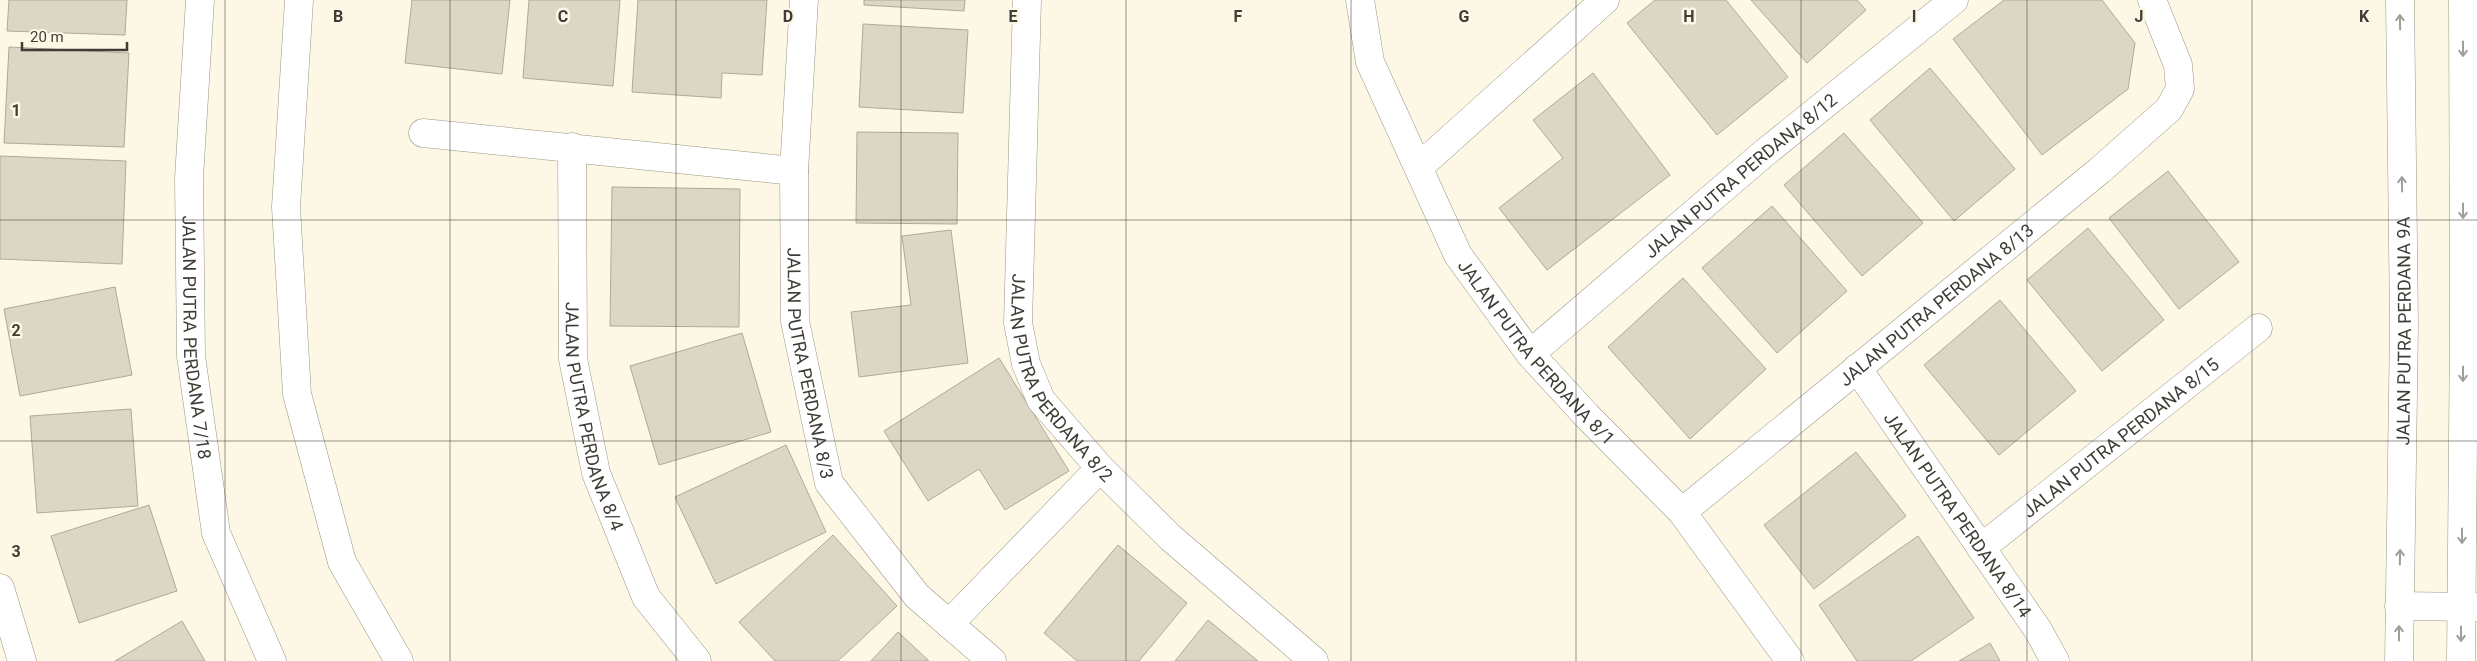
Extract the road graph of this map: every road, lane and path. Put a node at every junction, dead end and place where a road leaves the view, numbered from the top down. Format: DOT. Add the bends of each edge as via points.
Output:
graph roads {
  1 [pos="200,0"];
  2 [pos="299,0"];
  3 [pos="804,0"];
  4 [pos="1027,0"];
  5 [pos="1360,0"];
  6 [pos="1954,0"];
  7 [pos="2152,0"];
  8 [pos="2400,0"];
  9 [pos="2463,0"];
  10 [pos="1602,1"];
  11 [pos="423,133"];
  12 [pos="572,147"];
  13 [pos="1419,167"];
  14 [pos="794,171"];
  15 [pos="2258,328"];
  16 [pos="1530,354"];
  17 [pos="1857,368"];
  18 [pos="1100,468"];
  19 [pos="1682,512"];
  20 [pos="1981,548"];
  21 [pos="0,588"];
  22 [pos="2399,606"];
  23 [pos="2469,607"];
  24 [pos="949,624"];
  25 [pos="22,661"];
  26 [pos="272,661"];
  27 [pos="398,661"];
  28 [pos="697,661"];
  29 [pos="992,661"];
  30 [pos="1314,661"];
  31 [pos="1790,661"];
  32 [pos="2055,661"];
  33 [pos="2399,661"];
  34 [pos="2461,661"];
  1 -- 26 [label="street, JALAN PUTRA PERDANA 7/18" via="189,178 191,356 216,533"];
  2 -- 27 [label="street" via="286,206 297,394 342,562"];
  3 -- 14 [label="street, JALAN PUTRA PERDANA 8/3"];
  4 -- 18 [label="street, JALAN PUTRA PERDANA 8/2" via="1018,323 1026,364 1041,400"];
  5 -- 13 [label="street, JALAN PUTRA PERDANA 8/1" via="1370,62"];
  6 -- 16 [label="street, JALAN PUTRA PERDANA 8/12" via="1762,155"];
  7 -- 17 [label="street, JALAN PUTRA PERDANA 8/13" via="2178,65 2180,89 2169,109 2099,171"];
  22 -- 8 [label="street, JALAN PUTRA PERDANA 9A, one-way" via="2404,325"];
  9 -- 23 [label="street, one-way"];
  10 -- 13 [label="street"];
  11 -- 12 [label="street"];
  12 -- 14 [label="street"];
  12 -- 28 [label="street, JALAN PUTRA PERDANA 8/4" via="572,359 596,473 646,597"];
  13 -- 16 [label="street, JALAN PUTRA PERDANA 8/1" via="1458,255"];
  14 -- 24 [label="street, JALAN PUTRA PERDANA 8/3" via="795,322 829,483 917,596"];
  15 -- 20 [label="street, JALAN PUTRA PERDANA 8/15"];
  16 -- 19 [label="street, JALAN PUTRA PERDANA 8/1" via="1586,416"];
  17 -- 19 [label="street, JALAN PUTRA PERDANA 8/13"];
  17 -- 20 [label="street, JALAN PUTRA PERDANA 8/14"];
  18 -- 24 [label="street"];
  18 -- 30 [label="street, JALAN PUTRA PERDANA 8/2" via="1171,538"];
  19 -- 31 [label="street, JALAN PUTRA PERDANA 8/1"];
  20 -- 32 [label="street, JALAN PUTRA PERDANA 8/14" via="2038,630"];
  21 -- 25 [label="street"];
  22 -- 23 [label="street"];
  33 -- 22 [label="street, JALAN PUTRA PERDANA 9A, one-way"];
  23 -- 34 [label="street, one-way"];
  24 -- 29 [label="street, JALAN PUTRA PERDANA 8/3"];
}
